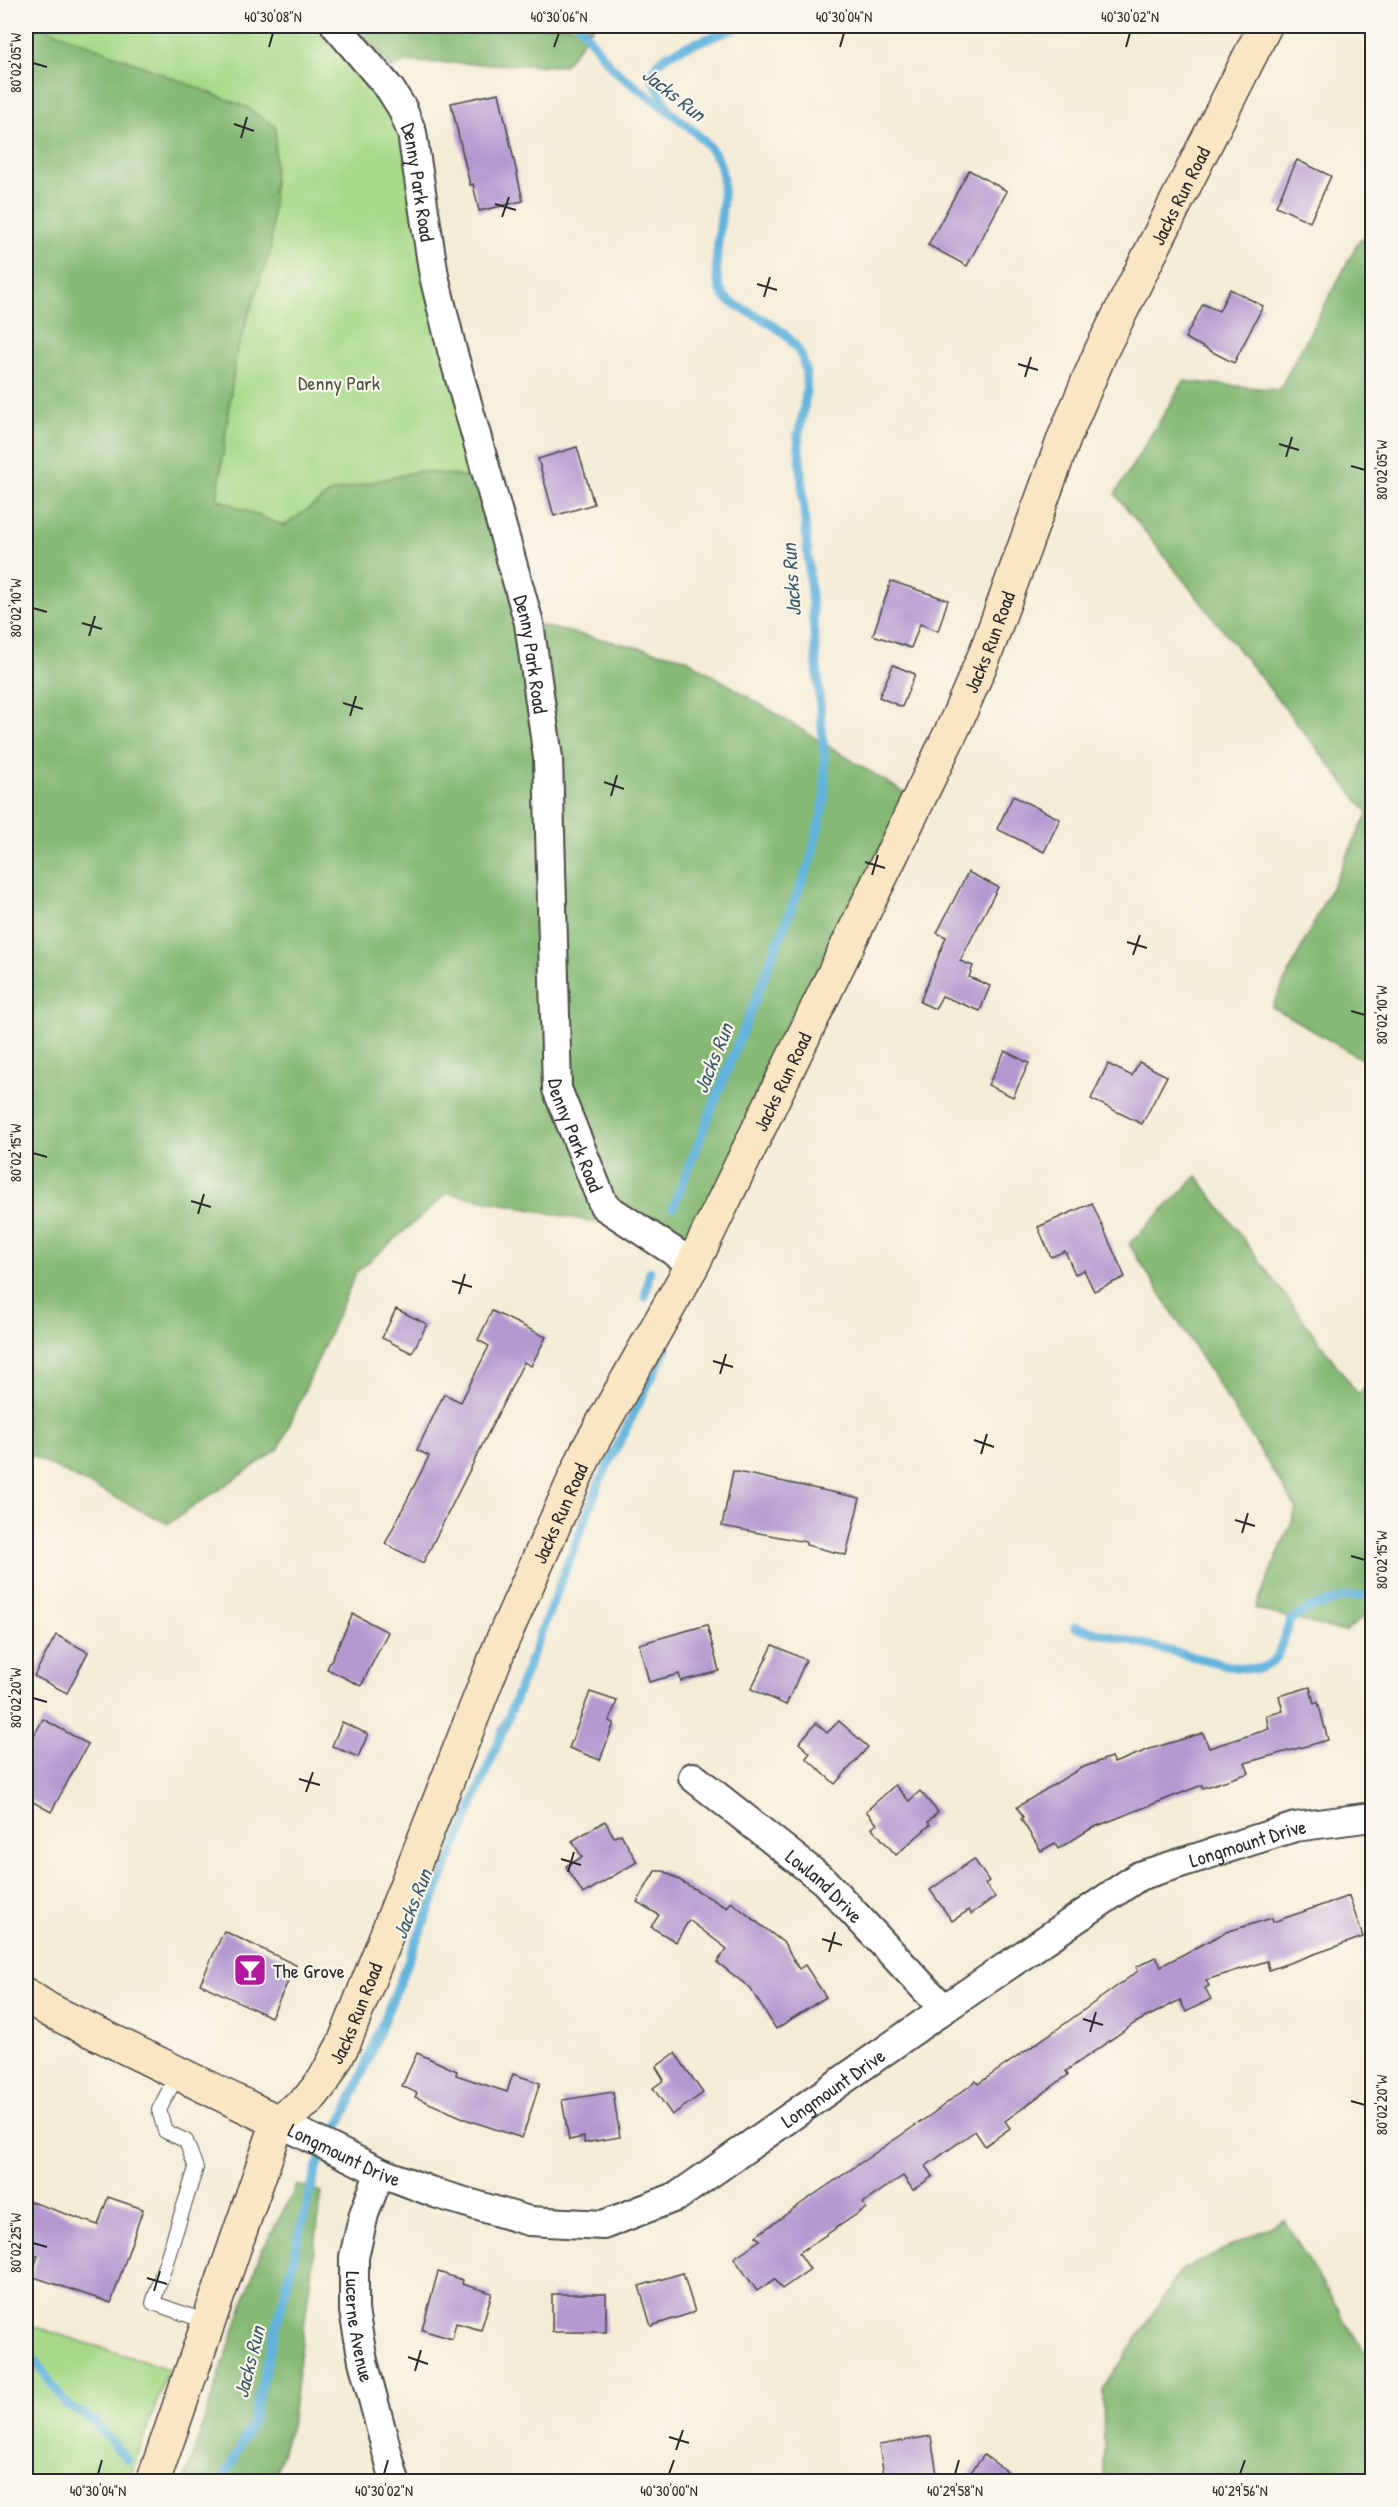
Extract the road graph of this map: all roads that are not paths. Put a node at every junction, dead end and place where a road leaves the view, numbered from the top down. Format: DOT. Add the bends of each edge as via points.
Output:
graph roads {
  1 [pos="336,26"];
  2 [pos="1265,26"];
  3 [pos="693,1264"];
  4 [pos="693,1777"];
  5 [pos="1372,1818"];
  6 [pos="26,1995"];
  7 [pos="944,2009"];
  8 [pos="178,2073"];
  9 [pos="278,2122"];
  10 [pos="380,2172"];
  11 [pos="208,2322"];
  12 [pos="153,2481"];
  13 [pos="395,2481"];
  1 -- 3 [label="street, Denny Park Road" via="390,89 412,133 444,319 529,623 548,758 558,1089 604,1206"];
  2 -- 3 [label="street, Jacks Run Road" via="1101,351 955,724"];
  3 -- 9 [label="street, Jacks Run Road" via="587,1451 503,1639 344,2043 308,2100"];
  4 -- 7 [label="street, Lowland Drive" via="824,1881"];
  5 -- 7 [label="street, Longmount Drive" via="1295,1827 1139,1876"];
  6 -- 8 [label="street"];
  7 -- 10 [label="street, Longmount Drive" via="678,2196 603,2225 529,2221"];
  8 -- 9 [label="street"];
  8 -- 11 [label="lane" via="159,2110 165,2131 186,2141 196,2168 153,2303"];
  9 -- 10 [label="street, Longmount Drive"];
  9 -- 11 [label="street"];
  10 -- 13 [label="street, Lucerne Avenue" via="364,2214 354,2257 354,2311"];
  11 -- 12 [label="street"];
}
